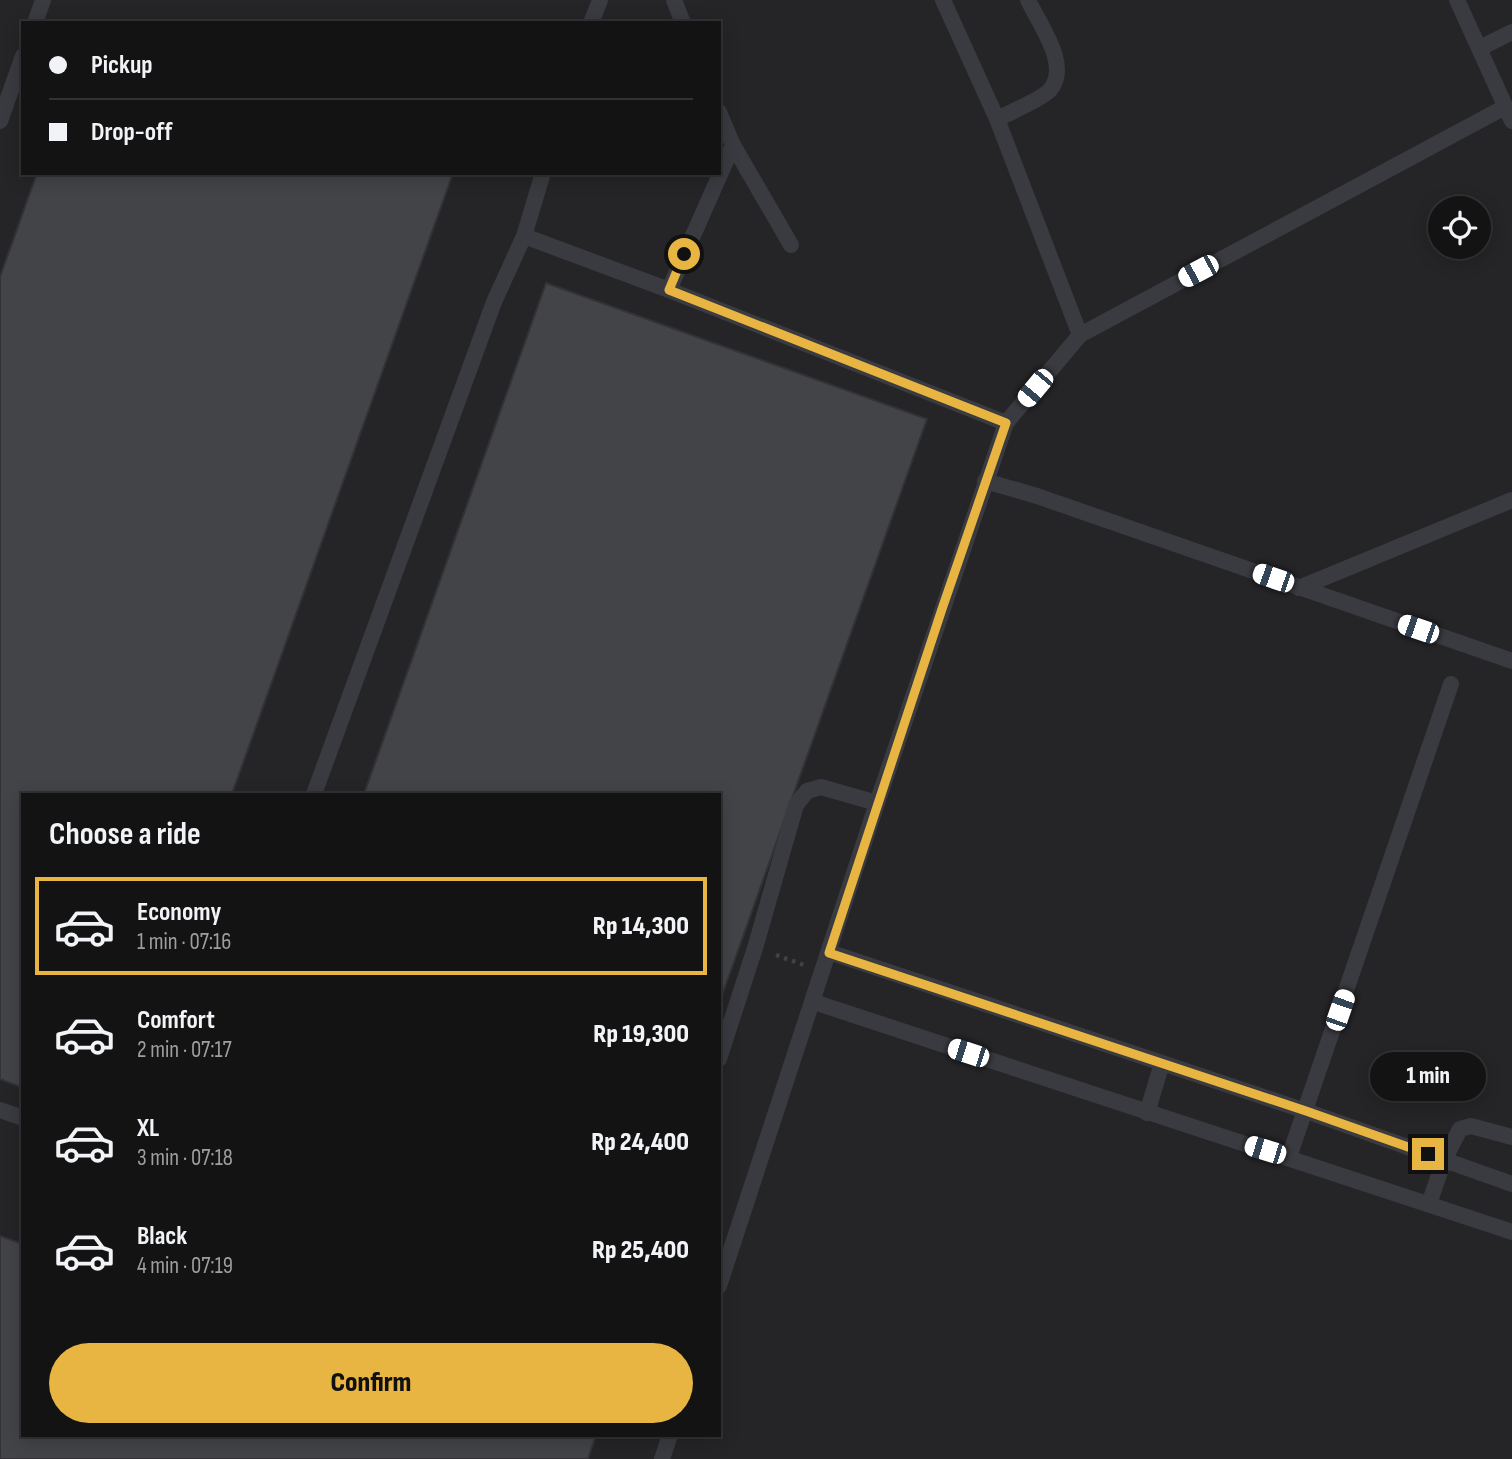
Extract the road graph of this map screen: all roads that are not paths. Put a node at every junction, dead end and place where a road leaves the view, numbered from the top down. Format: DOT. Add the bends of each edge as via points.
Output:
graph roads {
  1 [pos="43,0"];
  2 [pos="600,0"];
  3 [pos="674,0"];
  4 [pos="943,0"];
  5 [pos="1028,0"];
  6 [pos="1457,0"];
  7 [pos="36,21"];
  8 [pos="592,21"];
  9 [pos="682,21"];
  10 [pos="1512,32"];
  11 [pos="1480,48"];
  12 [pos="21,62"];
  13 [pos="1509,114"];
  14 [pos="721,117"];
  15 [pos="997,119"];
  16 [pos="0,121"];
  17 [pos="733,145"];
  18 [pos="721,172"];
  19 [pos="543,175"];
  20 [pos="720,175"];
  21 [pos="524,236"];
  22 [pos="791,245"];
  23 [pos="669,290"];
  24 [pos="1080,335"];
  25 [pos="1006,423"];
  26 [pos="985,481"];
  27 [pos="1512,500"];
  28 [pos="1299,588"];
  29 [pos="1512,661"];
  30 [pos="1451,684"];
  31 [pos="314,793"];
  32 [pos="877,803"];
  33 [pos="829,953"];
  34 [pos="814,1002"];
  35 [pos="721,1053"];
  36 [pos="1162,1063"];
  37 [pos="0,1110"];
  38 [pos="1306,1111"];
  39 [pos="1147,1113"];
  40 [pos="21,1117"];
  41 [pos="1512,1137"];
  42 [pos="1289,1157"];
  43 [pos="1444,1160"];
  44 [pos="1512,1184"];
  45 [pos="1429,1204"];
  46 [pos="1512,1232"];
  47 [pos="721,1280"];
  48 [pos="669,1437"];
  49 [pos="662,1459"];
  1 -- 7 [label="lane"];
  2 -- 8 [label="lane"];
  3 -- 9 [label="lane"];
  4 -- 15 [label="lane"];
  5 -- 15 [label="lane" via="1055,57 1057,76 1049,91"];
  6 -- 11 [label="lane"];
  10 -- 11 [label="lane"];
  11 -- 13 [label="lane"];
  12 -- 16 [label="lane"];
  13 -- 24 [label="lane"];
  14 -- 17 [label="lane"];
  15 -- 24 [label="lane"];
  17 -- 18 [label="lane"];
  17 -- 22 [label="lane"];
  19 -- 21 [label="lane"];
  20 -- 23 [label="lane"];
  21 -- 23 [label="lane"];
  21 -- 31 [label="lane" via="494,302"];
  23 -- 25 [label="lane"];
  24 -- 25 [label="lane"];
  25 -- 26 [label="lane"];
  26 -- 28 [label="lane"];
  26 -- 32 [label="lane"];
  27 -- 28 [label="lane"];
  28 -- 29 [label="lane"];
  30 -- 38 [label="lane"];
  32 -- 33 [label="lane"];
  32 -- 35 [label="lane" via="821,787 807,791 796,805"];
  33 -- 34 [label="lane"];
  33 -- 36 [label="lane"];
  34 -- 39 [label="lane"];
  34 -- 47 [label="lane"];
  36 -- 38 [label="lane"];
  36 -- 39 [label="lane"];
  37 -- 40 [label="lane"];
  38 -- 42 [label="lane"];
  38 -- 43 [label="lane"];
  39 -- 42 [label="lane"];
  41 -- 43 [label="lane" via="1471,1126 1460,1129"];
  42 -- 45 [label="lane"];
  43 -- 44 [label="lane"];
  43 -- 45 [label="lane"];
  45 -- 46 [label="lane"];
  48 -- 49 [label="lane"];
}
